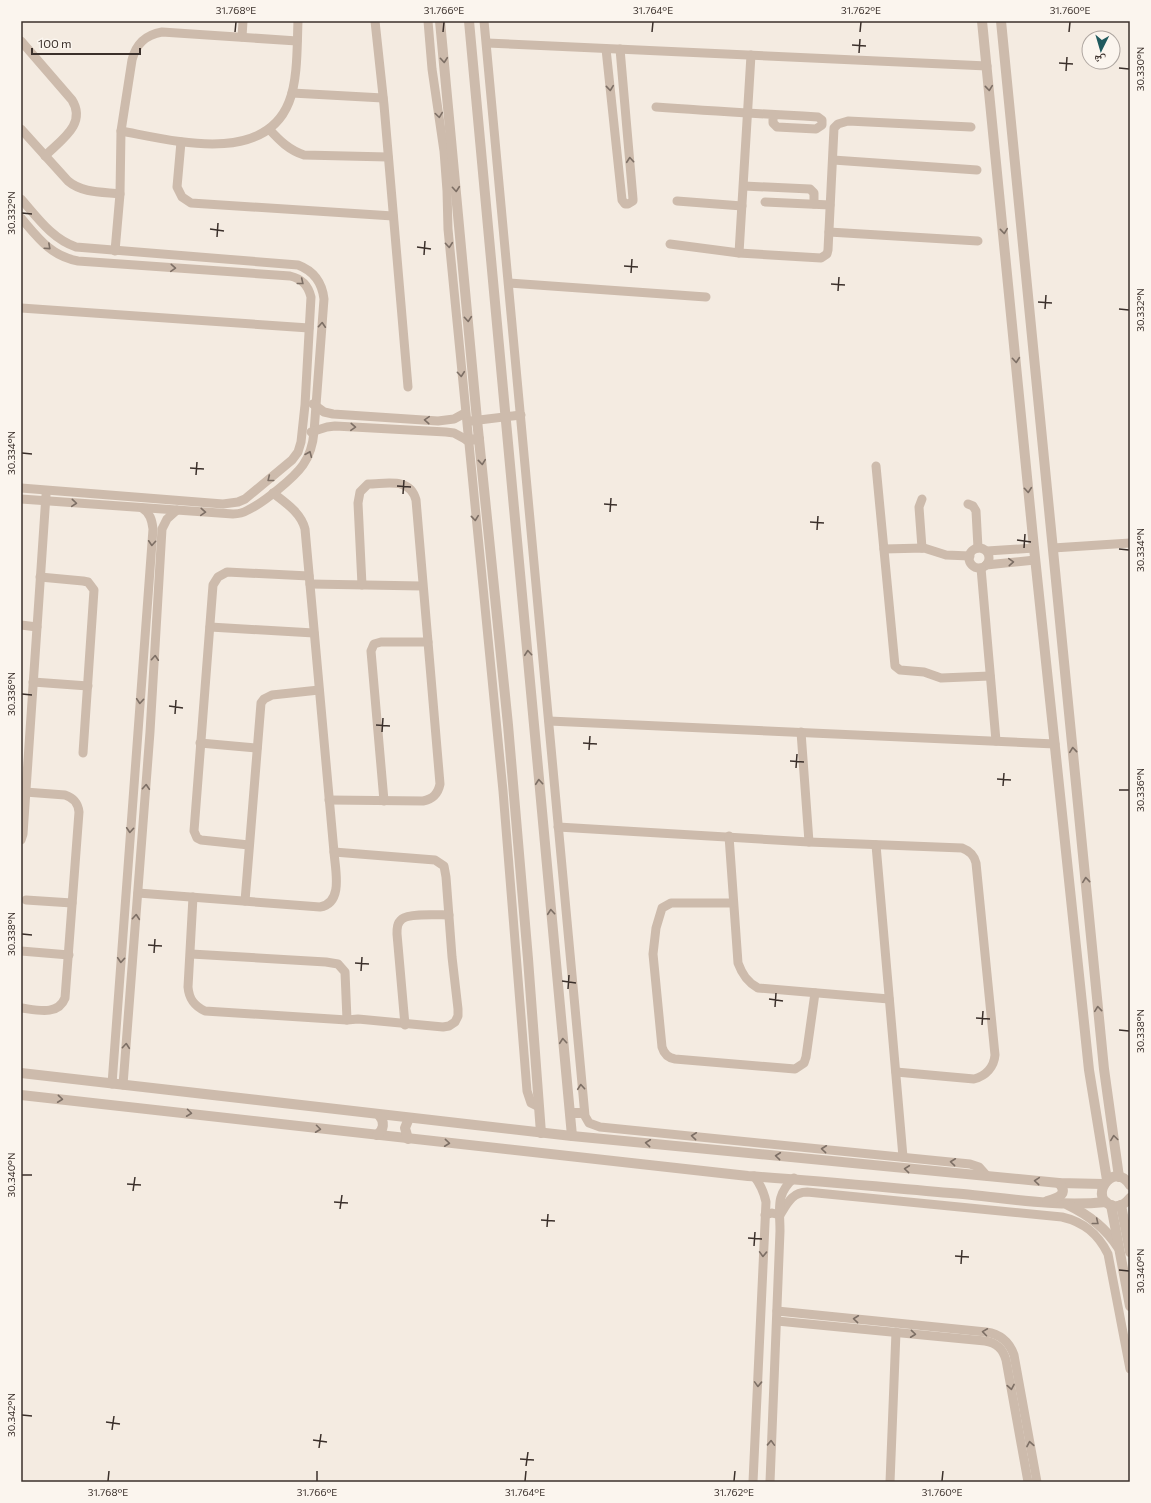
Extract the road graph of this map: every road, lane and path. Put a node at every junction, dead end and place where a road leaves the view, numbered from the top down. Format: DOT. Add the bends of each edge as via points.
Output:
graph roads {
  1 [pos="243,21"];
  2 [pos="298,21"];
  3 [pos="375,21"];
  4 [pos="428,21"];
  5 [pos="440,21"];
  6 [pos="469,21"];
  7 [pos="484,21"];
  8 [pos="982,21"];
  9 [pos="1001,21"];
  10 [pos="242,37"];
  11 [pos="21,40"];
  12 [pos="297,41"];
  13 [pos="487,44"];
  14 [pos="606,49"];
  15 [pos="620,49"];
  16 [pos="751,55"];
  17 [pos="987,66"];
  18 [pos="292,93"];
  19 [pos="383,98"];
  20 [pos="656,107"];
  21 [pos="626,113"];
  22 [pos="613,114"];
  23 [pos="747,114"];
  24 [pos="773,115"];
  25 [pos="971,127"];
  26 [pos="21,129"];
  27 [pos="269,129"];
  28 [pos="121,131"];
  29 [pos="181,142"];
  30 [pos="45,156"];
  31 [pos="388,157"];
  32 [pos="833,160"];
  33 [pos="977,170"];
  34 [pos="744,186"];
  35 [pos="770,187"];
  36 [pos="120,194"];
  37 [pos="1018,194"];
  38 [pos="1000,195"];
  39 [pos="21,199"];
  40 [pos="677,201"];
  41 [pos="814,204"];
  42 [pos="830,205"];
  43 [pos="742,206"];
  44 [pos="1020,210"];
  45 [pos="1002,212"];
  46 [pos="393,216"];
  47 [pos="22,221"];
  48 [pos="829,232"];
  49 [pos="978,241"];
  50 [pos="670,244"];
  51 [pos="115,251"];
  52 [pos="739,253"];
  53 [pos="218,258"];
  54 [pos="218,271"];
  55 [pos="509,283"];
  56 [pos="706,297"];
  57 [pos="21,308"];
  58 [pos="310,328"];
  59 [pos="408,387"];
  60 [pos="305,405"];
  61 [pos="316,406"];
  62 [pos="521,415"];
  63 [pos="506,417"];
  64 [pos="465,418"];
  65 [pos="477,420"];
  66 [pos="303,428"];
  67 [pos="314,432"];
  68 [pos="479,439"];
  69 [pos="467,440"];
  70 [pos="876,466"];
  71 [pos="21,488"];
  72 [pos="46,490"];
  73 [pos="273,493"];
  74 [pos="21,499"];
  75 [pos="922,499"];
  76 [pos="46,500"];
  77 [pos="968,504"];
  78 [pos="142,508"];
  79 [pos="177,510"];
  80 [pos="1130,543"];
  81 [pos="922,548"];
  82 [pos="1034,548"];
  83 [pos="1053,548"];
  84 [pos="884,549"];
  85 [pos="982,550"];
  86 [pos="970,556"];
  87 [pos="1035,560"];
  88 [pos="983,566"];
  89 [pos="40,577"];
  90 [pos="310,580"];
  91 [pos="362,585"];
  92 [pos="422,586"];
  93 [pos="21,625"];
  94 [pos="37,626"];
  95 [pos="210,628"];
  96 [pos="314,632"];
  97 [pos="428,642"];
  98 [pos="990,676"];
  99 [pos="33,682"];
  100 [pos="88,686"];
  101 [pos="319,690"];
  102 [pos="549,721"];
  103 [pos="25,731"];
  104 [pos="801,732"];
  105 [pos="996,741"];
  106 [pos="200,743"];
  107 [pos="1055,744"];
  108 [pos="257,748"];
  109 [pos="83,753"];
  110 [pos="25,792"];
  111 [pos="329,800"];
  112 [pos="384,801"];
  113 [pos="558,827"];
  114 [pos="729,836"];
  115 [pos="21,840"];
  116 [pos="809,842"];
  117 [pos="249,845"];
  118 [pos="876,845"];
  119 [pos="334,852"];
  120 [pos="138,893"];
  121 [pos="194,897"];
  122 [pos="26,900"];
  123 [pos="244,901"];
  124 [pos="72,903"];
  125 [pos="733,903"];
  126 [pos="449,915"];
  127 [pos="21,951"];
  128 [pos="190,954"];
  129 [pos="68,955"];
  130 [pos="815,993"];
  131 [pos="889,999"];
  132 [pos="21,1008"];
  133 [pos="346,1020"];
  134 [pos="405,1025"];
  135 [pos="1104,1069"];
  136 [pos="1089,1070"];
  137 [pos="896,1072"];
  138 [pos="21,1073"];
  139 [pos="112,1084"];
  140 [pos="123,1085"];
  141 [pos="21,1095"];
  142 [pos="539,1107"];
  143 [pos="570,1113"];
  144 [pos="584,1113"];
  145 [pos="379,1115"];
  146 [pos="409,1118"];
  147 [pos="541,1132"];
  148 [pos="377,1135"];
  149 [pos="572,1136"];
  150 [pos="408,1139"];
  151 [pos="903,1157"];
  152 [pos="754,1176"];
  153 [pos="987,1176"];
  154 [pos="794,1178"];
  155 [pos="1126,1179"];
  156 [pos="1105,1182"];
  157 [pos="1059,1183"];
  158 [pos="1130,1199"];
  159 [pos="1042,1202"];
  160 [pos="1065,1203"];
  161 [pos="1113,1204"];
  162 [pos="765,1215"];
  163 [pos="780,1215"];
  164 [pos="1119,1250"];
  165 [pos="1130,1252"];
  166 [pos="1130,1306"];
  167 [pos="777,1316"];
  168 [pos="896,1332"];
  169 [pos="1130,1368"];
  170 [pos="754,1482"];
  171 [pos="770,1482"];
  172 [pos="890,1482"];
  173 [pos="1028,1482"];
  174 [pos="1037,1482"];
  1 -- 10 [label="street"];
  2 -- 12 [label="street"];
  3 -- 19 [label="street"];
  4 -- 64 [label="street, one-way" via="446,175 448,230"];
  5 -- 65 [label="street, one-way"];
  6 -- 63 [label="street"];
  7 -- 13 [label="street"];
  8 -- 17 [label="street"];
  9 -- 37 [label="street"];
  10 -- 12 [label="street"];
  10 -- 28 [label="street" via="162,32 145,38 134,52"];
  11 -- 30 [label="street" via="72,100 78,114 73,128"];
  12 -- 18 [label="street"];
  13 -- 14 [label="street"];
  13 -- 55 [label="street"];
  14 -- 15 [label="street"];
  14 -- 22 [label="street, one-way"];
  15 -- 16 [label="street"];
  15 -- 21 [label="street"];
  16 -- 17 [label="street"];
  16 -- 23 [label="street"];
  17 -- 38 [label="street, one-way"];
  18 -- 19 [label="street"];
  18 -- 27 [label="street" via="284,113"];
  19 -- 31 [label="street"];
  20 -- 23 [label="street"];
  21 -- 22 [label="street"];
  22 -- 21 [label="street, one-way" via="622,200 628,204 633,199"];
  23 -- 24 [label="street"];
  23 -- 34 [label="street"];
  24 -- 24 [label="street" via="818,117 822,120 822,125 816,129 776,127"];
  25 -- 32 [label="street" via="843,122 834,128"];
  26 -- 30 [label="street"];
  27 -- 29 [label="street" via="252,139 236,143"];
  27 -- 31 [label="street" via="281,143 304,155"];
  28 -- 29 [label="street"];
  28 -- 36 [label="street"];
  29 -- 46 [label="street" via="177,187 182,197 191,203"];
  30 -- 36 [label="street" via="74,186 88,191"];
  31 -- 46 [label="street"];
  32 -- 33 [label="street"];
  32 -- 42 [label="street"];
  34 -- 35 [label="street"];
  34 -- 43 [label="street"];
  35 -- 41 [label="street" via="810,189 814,193"];
  35 -- 41 [label="street" via="768,202"];
  36 -- 51 [label="street"];
  37 -- 38 [label="street" via="1007,198"];
  37 -- 44 [label="street"];
  38 -- 45 [label="street"];
  39 -- 51 [label="street" via="52,233 67,244"];
  40 -- 43 [label="street"];
  41 -- 42 [label="street"];
  42 -- 48 [label="street"];
  43 -- 52 [label="street"];
  44 -- 45 [label="street" via="1012,208"];
  44 -- 83 [label="street"];
  45 -- 82 [label="street, one-way"];
  46 -- 59 [label="street"];
  47 -- 54 [label="street, one-way" via="48,248 67,259"];
  48 -- 49 [label="street"];
  48 -- 52 [label="street" via="828,250 821,258"];
  50 -- 52 [label="street"];
  51 -- 53 [label="street"];
  53 -- 54 [label="street"];
  61 -- 53 [label="street, one-way" via="324,299 319,281 313,273 298,265"];
  54 -- 58 [label="street, one-way" via="298,278 309,290 311,297"];
  55 -- 56 [label="street"];
  55 -- 62 [label="street"];
  57 -- 58 [label="street"];
  58 -- 60 [label="street"];
  60 -- 61 [label="street"];
  60 -- 66 [label="street"];
  64 -- 61 [label="street, one-way" via="438,421 333,414 324,412"];
  61 -- 67 [label="street"];
  62 -- 63 [label="street"];
  62 -- 102 [label="street"];
  63 -- 65 [label="street"];
  143 -- 63 [label="street, one-way"];
  64 -- 65 [label="street"];
  64 -- 69 [label="street"];
  65 -- 68 [label="street"];
  66 -- 67 [label="street" via="307,432"];
  66 -- 72 [label="street, one-way" via="302,442 292,460 245,499 231,504"];
  67 -- 69 [label="street, one-way" via="335,426 446,432"];
  73 -- 67 [label="street, one-way" via="304,464 312,447"];
  68 -- 69 [label="street"];
  68 -- 142 [label="street, one-way" via="508,724"];
  69 -- 142 [label="street, one-way" via="503,790 527,1091 531,1103"];
  70 -- 84 [label="street"];
  71 -- 72 [label="street"];
  72 -- 76 [label="street"];
  79 -- 73 [label="street, one-way" via="240,513 254,507"];
  73 -- 90 [label="street" via="298,514 303,524"];
  74 -- 76 [label="street"];
  75 -- 81 [label="street" via="918,507"];
  76 -- 78 [label="street, one-way"];
  76 -- 89 [label="street"];
  77 -- 85 [label="street" via="976,511"];
  78 -- 79 [label="street"];
  78 -- 139 [label="street, one-way" via="150,516 153,529"];
  120 -- 79 [label="street, one-way" via="162,530 167,519"];
  80 -- 83 [label="street"];
  81 -- 84 [label="street"];
  81 -- 86 [label="street" via="946,555"];
  82 -- 85 [label="street"];
  82 -- 87 [label="street"];
  135 -- 83 [label="street, one-way"];
  84 -- 98 [label="street" via="896,668 924,672 941,678"];
  85 -- 86 [label="street" via="973,550"];
  85 -- 88 [label="street" via="989,560"];
  86 -- 88 [label="street" via="972,564"];
  88 -- 87 [label="street, one-way"];
  87 -- 107 [label="street"];
  88 -- 98 [label="street"];
  89 -- 94 [label="street"];
  89 -- 100 [label="street" via="88,582 94,590"];
  90 -- 91 [label="street"];
  90 -- 95 [label="street" via="232,572 222,574 213,585"];
  90 -- 96 [label="street"];
  91 -- 92 [label="street"];
  91 -- 92 [label="street" via="358,503 360,492 368,484 402,484 412,490 416,500"];
  92 -- 97 [label="street"];
  93 -- 94 [label="street"];
  94 -- 99 [label="street"];
  95 -- 96 [label="street"];
  95 -- 106 [label="street"];
  96 -- 101 [label="street"];
  97 -- 112 [label="street" via="439,789 434,797 423,802"];
  97 -- 112 [label="street" via="377,642 372,647"];
  98 -- 105 [label="street"];
  99 -- 100 [label="street"];
  99 -- 103 [label="street"];
  100 -- 109 [label="street"];
  101 -- 108 [label="street" via="272,695 264,699 260,707"];
  101 -- 111 [label="street"];
  102 -- 104 [label="street"];
  102 -- 113 [label="street"];
  103 -- 110 [label="street"];
  104 -- 105 [label="street"];
  104 -- 116 [label="street"];
  105 -- 107 [label="street"];
  106 -- 108 [label="street"];
  106 -- 117 [label="street" via="195,835 204,841"];
  107 -- 136 [label="street"];
  108 -- 117 [label="street"];
  110 -- 115 [label="street"];
  110 -- 124 [label="street" via="65,795 76,801 78,806"];
  111 -- 112 [label="street"];
  111 -- 119 [label="street"];
  113 -- 114 [label="street"];
  144 -- 113 [label="street, one-way"];
  114 -- 116 [label="street"];
  114 -- 125 [label="street"];
  116 -- 118 [label="street"];
  117 -- 123 [label="street"];
  118 -- 131 [label="street"];
  118 -- 137 [label="street" via="962,848 974,857 995,1055 989,1071 974,1079"];
  119 -- 123 [label="street" via="336,888 333,899 324,906"];
  119 -- 126 [label="street" via="440,862 445,870"];
  120 -- 121 [label="street"];
  140 -- 120 [label="street, one-way"];
  121 -- 123 [label="street"];
  121 -- 128 [label="street"];
  122 -- 124 [label="street"];
  124 -- 129 [label="street"];
  125 -- 130 [label="street" via="738,963 746,978 758,988"];
  125 -- 130 [label="street" via="671,903 662,908 656,928 653,954 662,1047 665,1053 675,1059 796,1069 804,1063 806,1056"];
  126 -- 134 [label="street" via="409,916 400,920 398,924"];
  126 -- 134 [label="street" via="458,1016 449,1026"];
  127 -- 129 [label="street"];
  128 -- 133 [label="street" via="189,995 193,1002 205,1011"];
  128 -- 133 [label="street" via="338,964 345,972"];
  129 -- 132 [label="street" via="63,1004 53,1010"];
  130 -- 131 [label="street"];
  131 -- 137 [label="street"];
  133 -- 134 [label="street"];
  135 -- 136 [label="street"];
  155 -- 135 [label="street, one-way"];
  136 -- 156 [label="street"];
  137 -- 151 [label="street"];
  138 -- 139 [label="street"];
  139 -- 140 [label="street"];
  140 -- 145 [label="street"];
  141 -- 148 [label="street, one-way"];
  142 -- 147 [label="street"];
  143 -- 144 [label="street"];
  143 -- 149 [label="street"];
  151 -- 144 [label="street, one-way" via="600,1127 589,1123"];
  145 -- 146 [label="street"];
  145 -- 148 [label="street" via="383,1126"];
  146 -- 147 [label="street"];
  146 -- 150 [label="street" via="405,1128"];
  147 -- 149 [label="street"];
  148 -- 150 [label="street"];
  153 -- 149 [label="street, one-way"];
  150 -- 152 [label="street, one-way"];
  153 -- 151 [label="street, one-way" via="979,1167 970,1164"];
  152 -- 154 [label="street"];
  152 -- 162 [label="street" via="764,1193"];
  157 -- 153 [label="street, one-way"];
  154 -- 159 [label="street"];
  154 -- 163 [label="street" via="779,1199"];
  155 -- 156 [label="street" via="1113,1177"];
  156 -- 157 [label="street"];
  156 -- 161 [label="street" via="1102,1194"];
  157 -- 159 [label="street" via="1062,1188 1060,1196"];
  158 -- 161 [label="street"];
  159 -- 160 [label="street"];
  160 -- 161 [label="street"];
  160 -- 164 [label="street, one-way" via="1100,1225"];
  161 -- 164 [label="street"];
  161 -- 165 [label="street"];
  162 -- 163 [label="street"];
  162 -- 170 [label="street, one-way"];
  163 -- 167 [label="street"];
  163 -- 169 [label="street" via="793,1196 807,1192 1062,1217 1079,1222 1096,1236 1108,1254"];
  164 -- 166 [label="street"];
  167 -- 168 [label="street"];
  171 -- 167 [label="street, one-way"];
  174 -- 167 [label="street, one-way" via="1014,1355 1002,1337 986,1332"];
  168 -- 172 [label="street"];
  168 -- 173 [label="street, one-way" via="986,1341 1000,1348 1008,1366"];
}
